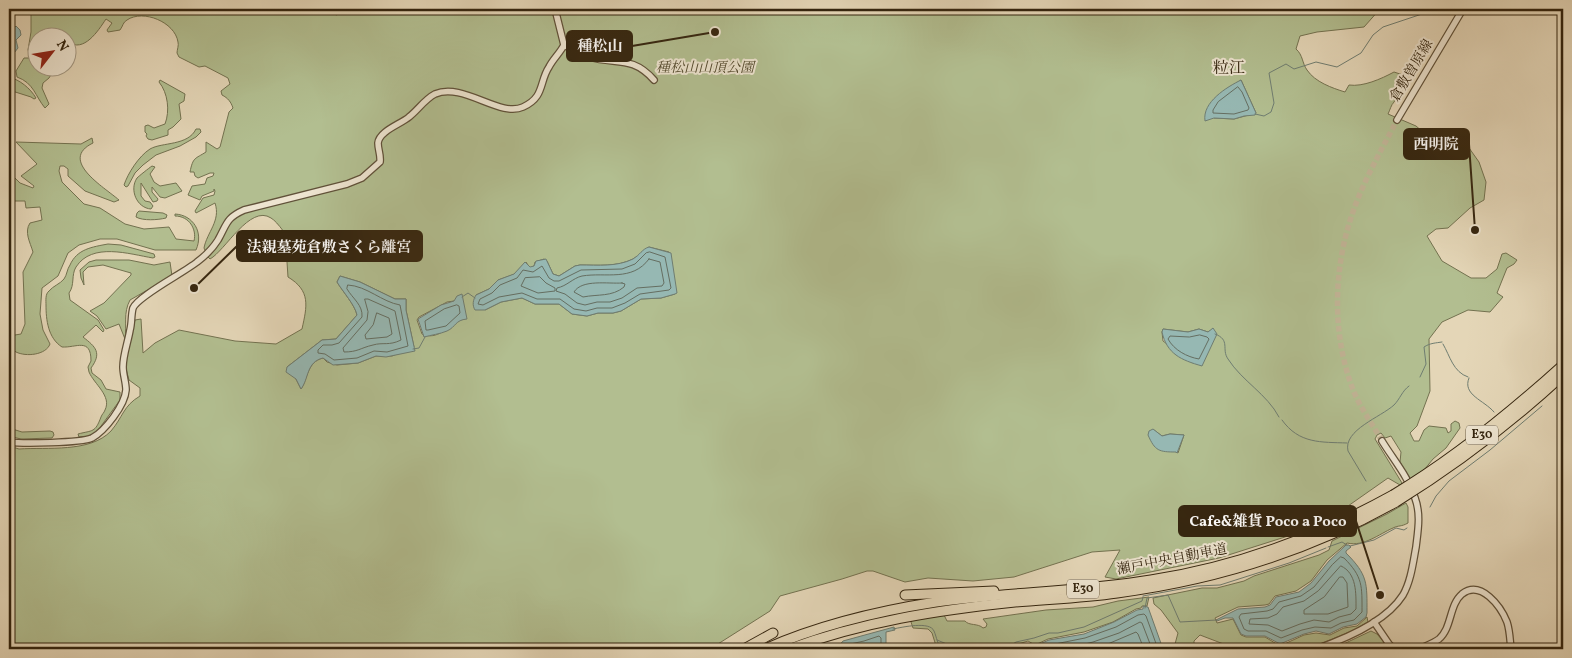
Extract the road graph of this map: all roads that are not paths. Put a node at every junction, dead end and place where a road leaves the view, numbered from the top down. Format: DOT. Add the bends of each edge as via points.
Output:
graph roads {
  1 [pos="555,9"];
  2 [pos="1463,9"];
  3 [pos="564,45"];
  4 [pos="654,80"];
  5 [pos="1397,120"];
  6 [pos="1563,365"];
  7 [pos="1563,375"];
  8 [pos="1382,441"];
  9 [pos="9,442"];
  10 [pos="1394,498"];
  11 [pos="1027,594"];
  12 [pos="905,595"];
  13 [pos="1374,622"];
  14 [pos="846,630"];
  15 [pos="773,633"];
  16 [pos="744,649"];
  17 [pos="765,649"];
  18 [pos="789,649"];
  19 [pos="804,649"];
  20 [pos="1316,649"];
  21 [pos="1394,649"];
  22 [pos="1419,649"];
  23 [pos="1512,649"];
  1 -- 3 [label="street"];
  2 -- 5 [label="street, 倉敷曽原線"];
  3 -- 4 [label="street" via="588,57 627,62"];
  3 -- 9 [label="street" via="547,69 538,95 524,107 511,110 454,92 438,93 380,138 380,162 362,178 234,215 205,255 136,302 123,368 126,390 123,402 104,428 86,440"];
  6 -- 10 [label="highway, 瀬戸中央自動車道 / E30, bridge" via="1473,442"];
  7 -- 10 [label="highway, 瀬戸中央自動車道 / E30, bridge" via="1477,448 1438,475"];
  8 -- 13 [label="street" via="1412,489 1419,522 1412,569 1404,594 1393,608"];
  10 -- 11 [label="highway, 瀬戸中央自動車道 / E30" via="1305,538 1212,568 1150,581"];
  10 -- 14 [label="highway, 瀬戸中央自動車道 / E30" via="1351,525 1308,545 1199,579 1114,594 942,610"];
  11 -- 12 [label="highway" via="1006,590"];
  11 -- 17 [label="highway, 瀬戸中央自動車道 / E30" via="938,602 894,610 836,624"];
  13 -- 20 [label="street" via="1339,642"];
  13 -- 21 [label="street"];
  14 -- 18 [label="highway, 瀬戸中央自動車道 / E30"];
  14 -- 19 [label="highway"];
  15 -- 16 [label="highway"];
  22 -- 23 [label="street" via="1439,639 1460,596 1475,589 1493,600 1504,616"];
}
